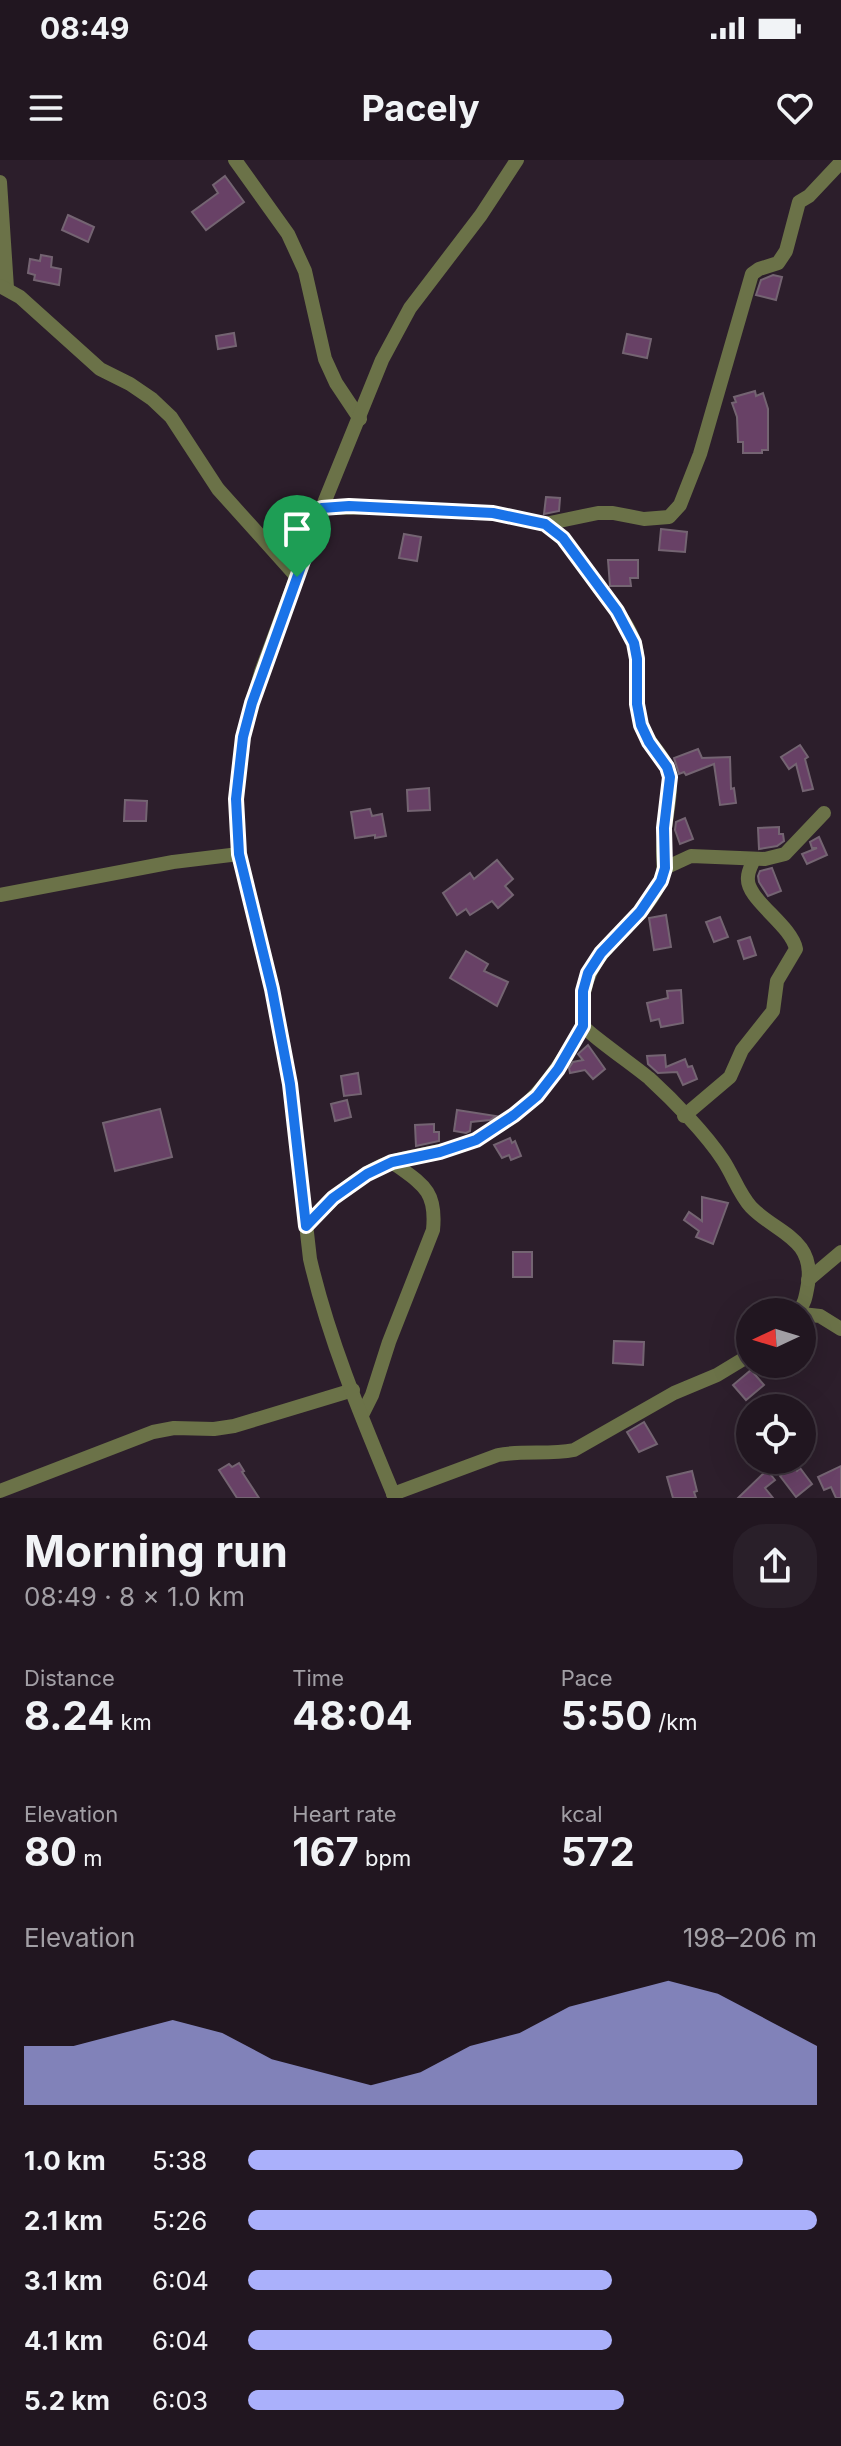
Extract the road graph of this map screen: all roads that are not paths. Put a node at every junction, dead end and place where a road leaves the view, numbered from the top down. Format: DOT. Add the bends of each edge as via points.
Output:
graph roads {
  1 [pos="235,160"];
  2 [pos="517,160"];
  3 [pos="841,162"];
  4 [pos="0,182"];
  5 [pos="3,287"];
  6 [pos="360,419"];
  7 [pos="322,508"];
  8 [pos="545,524"];
  9 [pos="297,577"];
  10 [pos="824,813"];
  11 [pos="239,854"];
  12 [pos="754,859"];
  13 [pos="665,868"];
  14 [pos="0,895"];
  15 [pos="583,1026"];
  16 [pos="684,1116"];
  17 [pos="392,1162"];
  18 [pos="306,1226"];
  19 [pos="841,1252"];
  20 [pos="808,1280"];
  21 [pos="805,1298"];
  22 [pos="816,1315"];
  23 [pos="841,1329"];
  24 [pos="736,1363"];
  25 [pos="353,1390"];
  26 [pos="362,1415"];
  27 [pos="0,1491"];
  28 [pos="394,1496"];
  1 -- 6 [label="street" via="288,234 305,271 325,359"];
  2 -- 6 [label="street" via="410,308 382,360"];
  3 -- 8 [label="street" via="799,202 778,263 752,274 700,454 676,513 659,520 598,513"];
  4 -- 5 [label="street"];
  5 -- 9 [label="street" via="93,364 152,399 171,417 218,489"];
  6 -- 7 [label="street"];
  7 -- 8 [label="street" via="493,513"];
  7 -- 9 [label="street"];
  8 -- 13 [label="street" via="584,565 634,643 641,725 670,777"];
  9 -- 11 [label="street" via="243,737 236,799"];
  10 -- 12 [label="street" via="785,854"];
  11 -- 14 [label="street"];
  11 -- 18 [label="street" via="290,1084"];
  12 -- 13 [label="street" via="691,856"];
  12 -- 16 [label="street" via="750,889 796,949 777,981 773,1011 742,1050 730,1077"];
  13 -- 15 [label="street" via="640,912 588,973"];
  15 -- 16 [label="street" via="652,1082"];
  15 -- 17 [label="street" via="558,1069 514,1115 476,1140"];
  16 -- 20 [label="street" via="724,1162 750,1205 797,1242 809,1264"];
  17 -- 18 [label="street" via="333,1198"];
  17 -- 26 [label="street" via="431,1195 433,1230"];
  18 -- 25 [label="street" via="324,1312"];
  19 -- 20 [label="street"];
  20 -- 21 [label="street"];
  22 -- 23 [label="street"];
  24 -- 28 [label="street" via="574,1450 498,1455"];
  25 -- 26 [label="street"];
  25 -- 27 [label="street" via="234,1426 153,1432"];
  26 -- 28 [label="street"];
}
